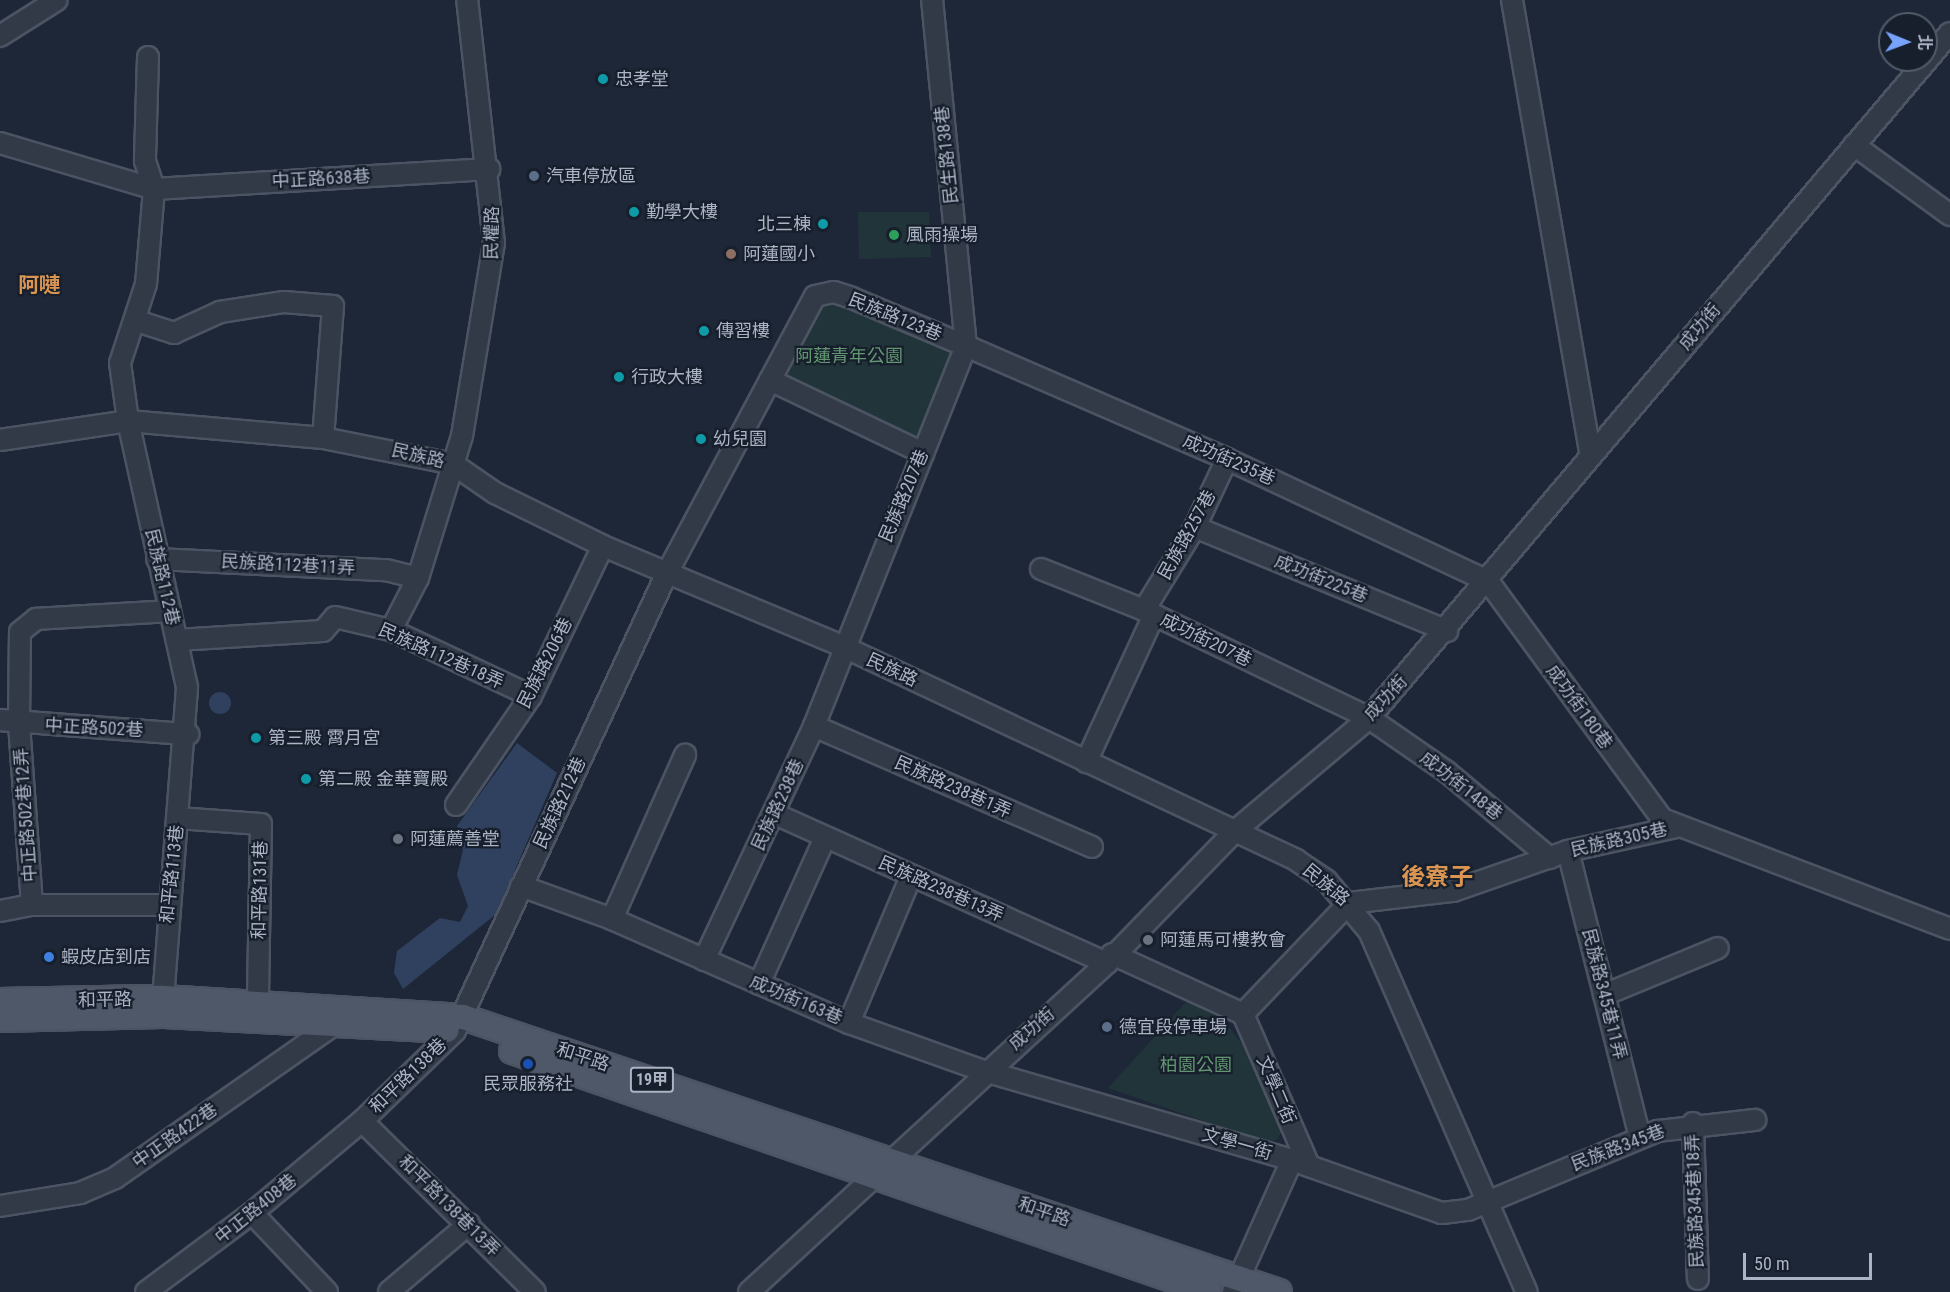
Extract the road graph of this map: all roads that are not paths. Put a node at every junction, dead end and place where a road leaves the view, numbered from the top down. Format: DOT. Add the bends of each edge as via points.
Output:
graph roads {
  1 [pos="57,0"];
  2 [pos="467,0"];
  3 [pos="932,0"];
  4 [pos="1512,0"];
  5 [pos="1950,33"];
  6 [pos="0,36"];
  7 [pos="148,57"];
  8 [pos="0,143"];
  9 [pos="1854,145"];
  10 [pos="489,169"];
  11 [pos="154,189"];
  12 [pos="1950,215"];
  13 [pos="137,321"];
  14 [pos="966,346"];
  15 [pos="770,380"];
  16 [pos="128,421"];
  17 [pos="323,438"];
  18 [pos="0,440"];
  19 [pos="923,453"];
  20 [pos="1591,455"];
  21 [pos="1227,459"];
  22 [pos="453,464"];
  23 [pos="1195,527"];
  24 [pos="603,546"];
  25 [pos="157,559"];
  26 [pos="1041,569"];
  27 [pos="666,575"];
  28 [pos="418,578"];
  29 [pos="1488,581"];
  30 [pos="171,611"];
  31 [pos="1149,613"];
  32 [pos="391,630"];
  33 [pos="1447,631"];
  34 [pos="177,640"];
  35 [pos="844,647"];
  36 [pos="531,696"];
  37 [pos="1369,718"];
  38 [pos="0,720"];
  39 [pos="20,724"];
  40 [pos="814,726"];
  41 [pos="188,734"];
  42 [pos="684,755"];
  43 [pos="1086,762"];
  44 [pos="456,805"];
  45 [pos="775,814"];
  46 [pos="177,818"];
  47 [pos="1676,827"];
  48 [pos="1235,831"];
  49 [pos="825,838"];
  50 [pos="1092,847"];
  51 [pos="1559,855"];
  52 [pos="911,876"];
  53 [pos="521,886"];
  54 [pos="1349,903"];
  55 [pos="32,905"];
  56 [pos="167,905"];
  57 [pos="0,911"];
  58 [pos="612,919"];
  59 [pos="1950,929"];
  60 [pos="1718,948"];
  61 [pos="1109,959"];
  62 [pos="704,960"];
  63 [pos="759,984"];
  64 [pos="1604,995"];
  65 [pos="0,1001"];
  66 [pos="258,1004"];
  67 [pos="163,1007"];
  68 [pos="1243,1014"];
  69 [pos="0,1019"];
  70 [pos="849,1023"];
  71 [pos="459,1024"];
  72 [pos="332,1026"];
  73 [pos="984,1071"];
  74 [pos="1755,1120"];
  75 [pos="362,1121"];
  76 [pos="1692,1123"];
  77 [pos="1640,1137"];
  78 [pos="892,1159"];
  79 [pos="1300,1163"];
  80 [pos="874,1176"];
  81 [pos="1487,1201"];
  82 [pos="0,1206"];
  83 [pos="252,1213"];
  84 [pos="469,1224"];
  85 [pos="1698,1279"];
  86 [pos="1236,1286"];
  87 [pos="530,1290"];
  88 [pos="146,1292"];
  89 [pos="327,1292"];
  90 [pos="389,1292"];
  91 [pos="749,1292"];
  92 [pos="1209,1292"];
  93 [pos="1279,1292"];
  94 [pos="1527,1292"];
  1 -- 6 [label="street"];
  2 -- 10 [label="street, 民權路"];
  3 -- 14 [label="street, 民生路138巷"];
  4 -- 20 [label="street"];
  5 -- 9 [label="street, 成功街"];
  7 -- 11 [label="street" via="145,160"];
  8 -- 11 [label="street, 中正路638巷"];
  9 -- 12 [label="street"];
  9 -- 20 [label="street, 成功街"];
  10 -- 11 [label="street, 中正路638巷"];
  10 -- 22 [label="street, 民權路" via="493,252"];
  11 -- 13 [label="street, 民族路112巷"];
  13 -- 16 [label="street, 民族路112巷" via="120,363"];
  13 -- 17 [label="street" via="174,333 220,312 284,302 333,306"];
  14 -- 15 [label="street, 民族路123巷" via="834,292 815,296"];
  14 -- 19 [label="street, 民族路207巷"];
  14 -- 21 [label="street, 成功街235巷"];
  15 -- 19 [label="street"];
  15 -- 27 [label="street, 民族路123巷"];
  16 -- 17 [label="street, 民族路"];
  16 -- 18 [label="street, 民族路"];
  16 -- 25 [label="street, 民族路112巷"];
  17 -- 22 [label="street, 民族路"];
  19 -- 35 [label="street, 民族路207巷"];
  20 -- 29 [label="street, 成功街"];
  21 -- 23 [label="street, 民族路257巷"];
  21 -- 29 [label="street, 成功街235巷"];
  22 -- 24 [label="street, 民族路" via="495,493"];
  22 -- 28 [label="street, 民權路"];
  23 -- 31 [label="street, 民族路257巷"];
  23 -- 33 [label="street, 成功街225巷"];
  24 -- 27 [label="street, 民族路"];
  24 -- 36 [label="street, 民族路206巷"];
  25 -- 28 [label="street, 民族路112巷11弄" via="386,570"];
  25 -- 30 [label="street, 民族路112巷"];
  26 -- 31 [label="street, 成功街207巷"];
  27 -- 35 [label="street, 民族路"];
  27 -- 53 [label="street, 民族路212巷"];
  28 -- 32 [label="street, 民權路"];
  29 -- 33 [label="street, 成功街"];
  29 -- 47 [label="street, 成功街180巷" via="1645,797"];
  30 -- 34 [label="street, 民族路112巷"];
  30 -- 39 [label="street, 中正路502巷12弄" via="26,623 20,632"];
  31 -- 37 [label="street, 成功街207巷"];
  31 -- 43 [label="street, 民族路257巷"];
  32 -- 34 [label="street, 民族路112巷18弄" via="335,617 323,631"];
  32 -- 36 [label="street, 民族路112巷18弄"];
  33 -- 37 [label="street, 成功街"];
  34 -- 41 [label="street, 民族路112巷" via="187,688"];
  35 -- 40 [label="street, 民族路238巷"];
  35 -- 43 [label="street, 民族路"];
  36 -- 44 [label="street, 民族路206巷"];
  37 -- 48 [label="street, 成功街"];
  37 -- 51 [label="street, 成功街148巷"];
  38 -- 39 [label="street, 中正路502巷"];
  39 -- 41 [label="street, 中正路502巷"];
  39 -- 55 [label="street, 中正路502巷12弄"];
  40 -- 45 [label="street, 民族路238巷"];
  40 -- 50 [label="street, 民族路238巷1弄"];
  41 -- 46 [label="street, 和平路113巷"];
  42 -- 58 [label="street"];
  43 -- 48 [label="street, 民族路"];
  45 -- 49 [label="street, 民族路238巷13弄"];
  45 -- 62 [label="street, 民族路238巷"];
  46 -- 56 [label="street, 和平路113巷"];
  46 -- 66 [label="street, 和平路131巷" via="261,824"];
  47 -- 51 [label="street, 民族路305巷"];
  47 -- 59 [label="street, 民族路305巷"];
  48 -- 54 [label="street, 民族路" via="1296,860"];
  48 -- 61 [label="street, 成功街"];
  49 -- 52 [label="street, 民族路238巷13弄"];
  49 -- 63 [label="street"];
  51 -- 54 [label="street, 民族路305巷" via="1453,891"];
  51 -- 64 [label="street, 民族路345巷11弄"];
  52 -- 61 [label="street, 民族路238巷13弄"];
  52 -- 70 [label="street"];
  53 -- 58 [label="street, 成功街163巷"];
  53 -- 71 [label="street, 民族路212巷"];
  54 -- 68 [label="street"];
  54 -- 81 [label="street, 民族路" via="1369,931"];
  55 -- 56 [label="street"];
  55 -- 57 [label="street"];
  56 -- 67 [label="street, 和平路113巷"];
  58 -- 62 [label="street, 成功街163巷"];
  60 -- 64 [label="street"];
  61 -- 68 [label="street"];
  61 -- 73 [label="street, 成功街"];
  62 -- 63 [label="street, 成功街163巷"];
  63 -- 70 [label="street, 成功街163巷"];
  64 -- 77 [label="street, 民族路345巷11弄"];
  65 -- 67 [label="main road, 和平路 / 19甲"];
  66 -- 67 [label="main road, 和平路 / 19甲"];
  66 -- 71 [label="main road, 和平路 / 19甲"];
  67 -- 69 [label="main road, 和平路 / 19甲"];
  67 -- 72 [label="main road, 和平路 / 19甲"];
  68 -- 79 [label="street, 文學二街"];
  70 -- 73 [label="street, 成功街163巷"];
  71 -- 72 [label="main road, 和平路 / 19甲"];
  71 -- 75 [label="street, 和平路138巷"];
  71 -- 78 [label="main road, 和平路 / 19甲"];
  71 -- 80 [label="main road, 和平路 / 19甲"];
  72 -- 82 [label="street, 中正路422巷" via="115,1178 80,1193"];
  73 -- 78 [label="street, 成功街"];
  73 -- 79 [label="street, 文學一街"];
  74 -- 76 [label="street, 民族路345巷"];
  75 -- 83 [label="street, 中正路408巷"];
  75 -- 84 [label="street, 和平路138巷13弄"];
  76 -- 77 [label="street, 民族路345巷"];
  76 -- 85 [label="street, 民族路345巷18弄"];
  77 -- 81 [label="street, 民族路345巷"];
  78 -- 80 [label="street, 成功街"];
  78 -- 86 [label="main road, 和平路 / 19甲"];
  79 -- 81 [label="street, 文學一街" via="1442,1213 1456,1214"];
  79 -- 86 [label="street"];
  80 -- 91 [label="street, 成功街"];
  80 -- 92 [label="main road, 和平路 / 19甲"];
  81 -- 94 [label="street, 民族路"];
  83 -- 88 [label="street, 中正路408巷"];
  83 -- 89 [label="street"];
  84 -- 87 [label="street, 和平路138巷13弄"];
  84 -- 90 [label="street"];
  86 -- 93 [label="main road, 和平路 / 19甲"];
}
